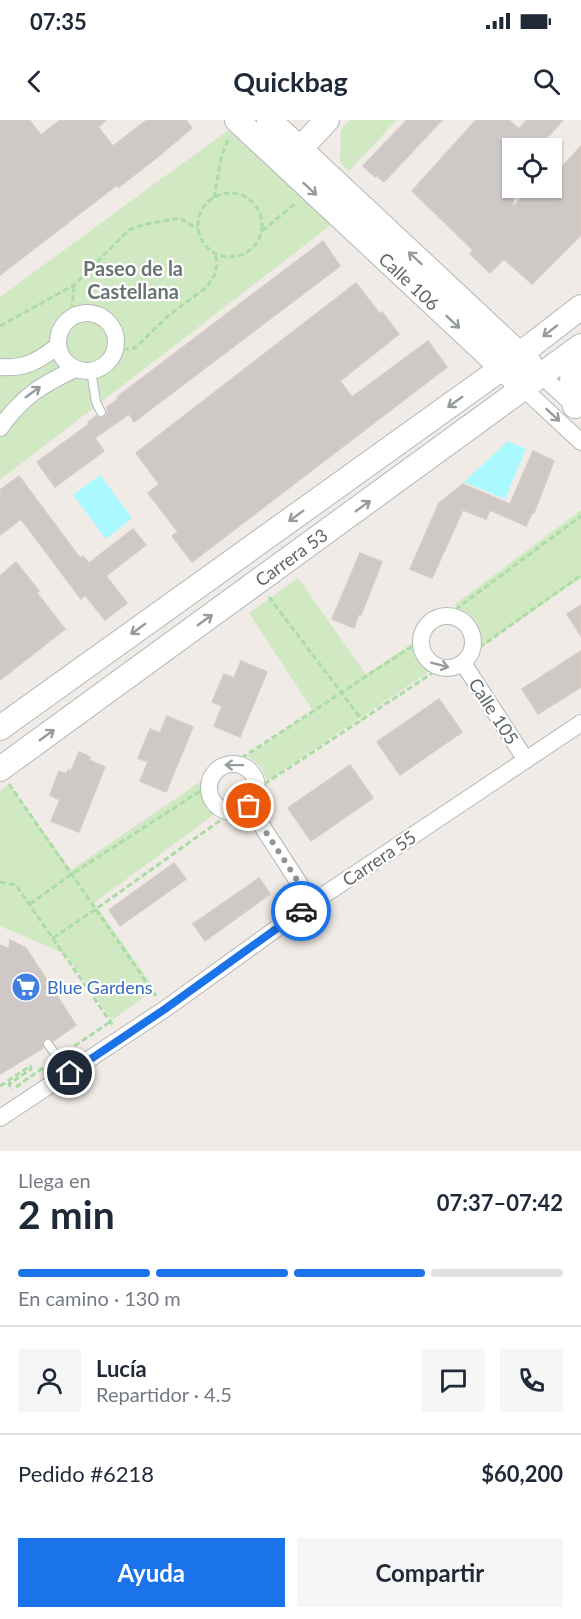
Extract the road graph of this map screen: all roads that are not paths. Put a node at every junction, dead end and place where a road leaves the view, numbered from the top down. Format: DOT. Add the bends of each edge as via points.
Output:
graph roads {
  1 [pos="327,120"];
  2 [pos="235,125"];
  3 [pos="285,141"];
  4 [pos="581,307"];
  5 [pos="58,346"];
  6 [pos="581,347"];
  7 [pos="511,362"];
  8 [pos="0,367"];
  9 [pos="83,370"];
  10 [pos="533,382"];
  11 [pos="578,409"];
  12 [pos="101,412"];
  13 [pos="0,428"];
  14 [pos="581,442"];
  15 [pos="467,658"];
  16 [pos="581,723"];
  17 [pos="0,728"];
  18 [pos="526,760"];
  19 [pos="2,773"];
  20 [pos="249,806"];
  21 [pos="312,903"];
  22 [pos="48,1044"];
  23 [pos="70,1073"];
  24 [pos="0,1118"];
  1 -- 3 [label="main road"];
  2 -- 3 [label="main road, Calle 106"];
  7 -- 3 [label="main road, Calle 106, one-way"];
  3 -- 7 [label="main road, Calle 106, one-way" via="311,189"];
  4 -- 7 [label="main road, Carrera 53, one-way"];
  5 -- 8 [label="street" via="27,366"];
  5 -- 9 [label="street" via="64,360"];
  5 -- 9 [label="street" via="61,330 71,319 86,314 101,317 115,335 114,351 105,364"];
  6 -- 10 [label="main road, Carrera 53"];
  6 -- 11 [label="main road" via="571,375 571,391"];
  7 -- 10 [label="main road, Calle 106"];
  7 -- 17 [label="main road, Carrera 53, one-way"];
  9 -- 12 [label="lane"];
  13 -- 9 [label="street, one-way" via="23,399 39,387"];
  10 -- 11 [label="street, Calle 106"];
  10 -- 14 [label="street, Calle 106, one-way"];
  19 -- 10 [label="main road, Carrera 53, one-way"];
  15 -- 15 [label="street, one-way" via="474,641 461,618 438,616 422,631 422,653 430,662 440,668 452,668"];
  15 -- 18 [label="street, Calle 105"];
  16 -- 18 [label="street, Carrera 55"];
  18 -- 21 [label="street, Carrera 55"];
  20 -- 20 [label="street, one-way" via="257,789 251,771 234,763 216,769 208,786 214,804 231,813"];
  20 -- 21 [label="street"];
  21 -- 23 [label="street, Carrera 55"];
  22 -- 23 [label="lane"];
  23 -- 24 [label="street, Carrera 55"];
}
